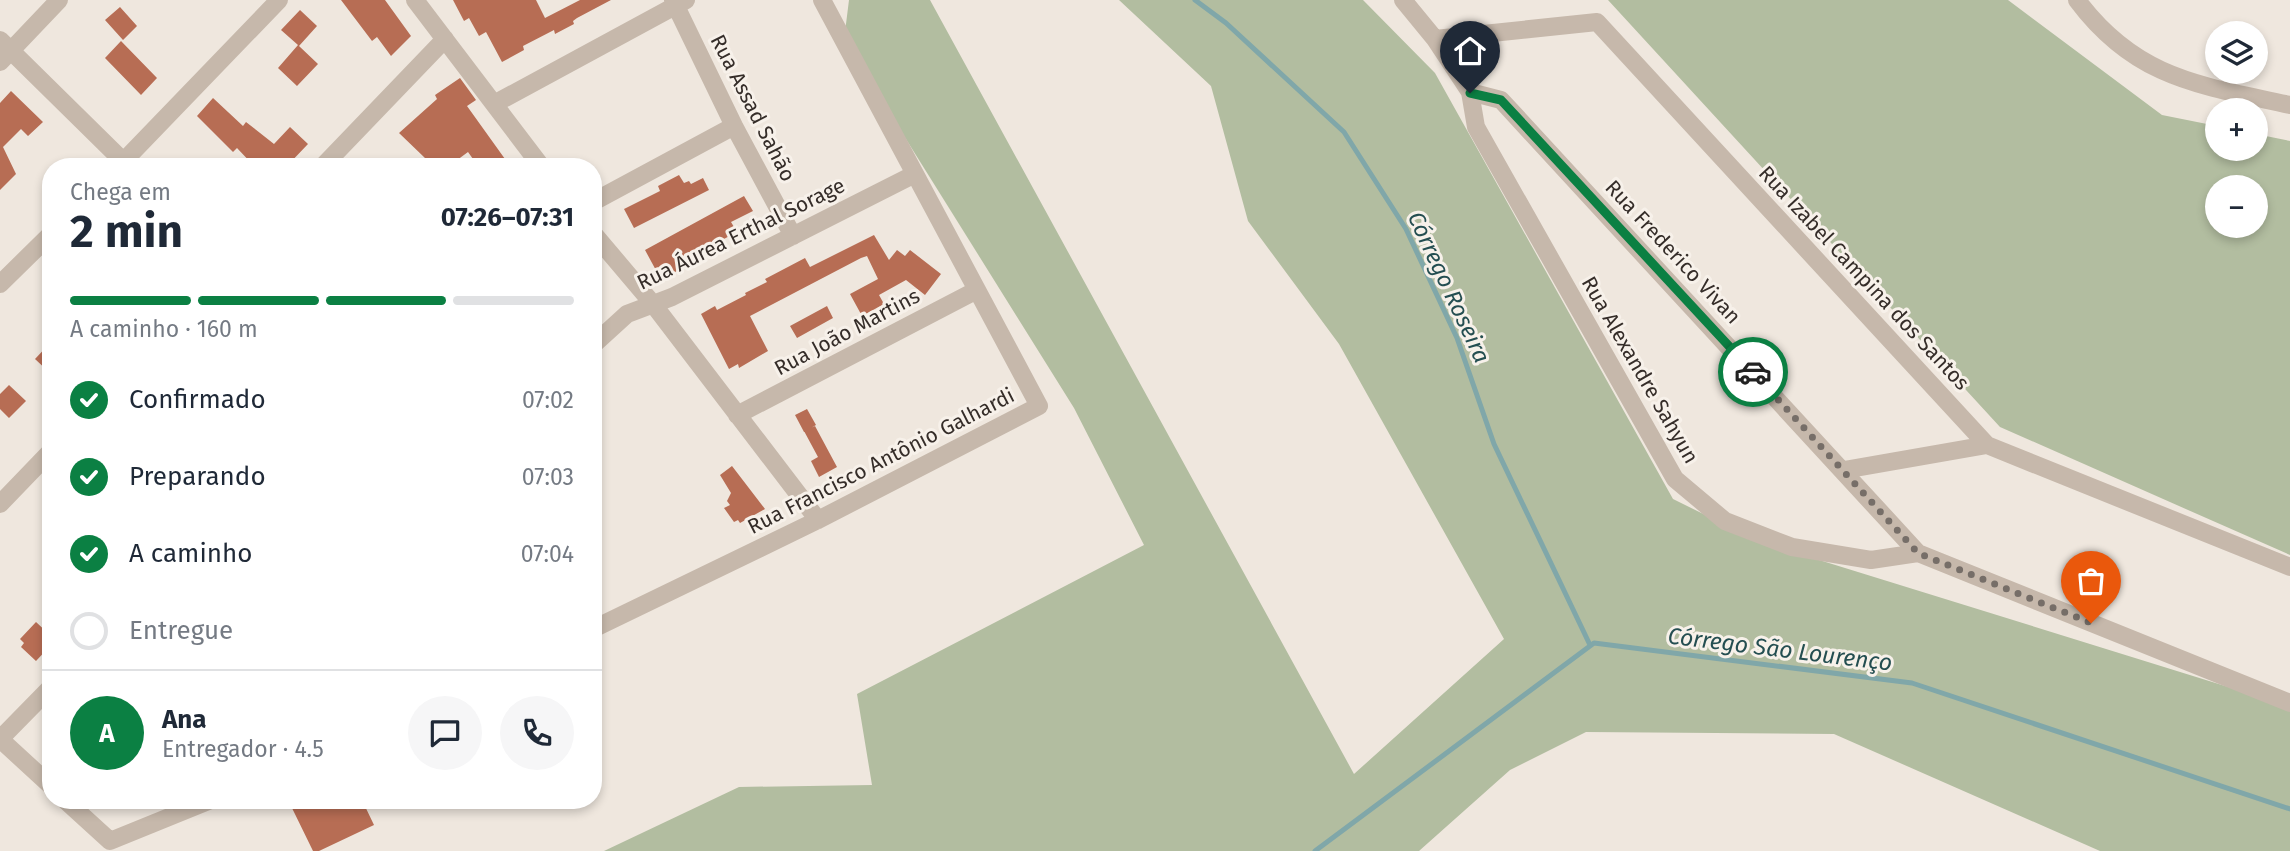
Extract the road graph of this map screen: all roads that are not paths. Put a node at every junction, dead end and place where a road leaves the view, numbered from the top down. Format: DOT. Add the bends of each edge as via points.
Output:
graph roads {
  1 [pos="59,0"];
  2 [pos="279,0"];
  3 [pos="415,0"];
  4 [pos="822,0"];
  5 [pos="1403,0"];
  6 [pos="2077,0"];
  7 [pos="679,2"];
  8 [pos="445,39"];
  9 [pos="1435,39"];
  10 [pos="4,51"];
  11 [pos="1470,93"];
  12 [pos="494,104"];
  13 [pos="2290,105"];
  14 [pos="734,126"];
  15 [pos="117,158"];
  16 [pos="131,158"];
  17 [pos="331,158"];
  18 [pos="535,158"];
  19 [pos="915,174"];
  20 [pos="602,197"];
  21 [pos="793,236"];
  22 [pos="42,243"];
  23 [pos="602,244"];
  24 [pos="0,284"];
  25 [pos="977,290"];
  26 [pos="653,304"];
  27 [pos="602,337"];
  28 [pos="737,415"];
  29 [pos="1987,445"];
  30 [pos="42,460"];
  31 [pos="1844,470"];
  32 [pos="0,504"];
  33 [pos="818,520"];
  34 [pos="1918,553"];
  35 [pos="2290,567"];
  36 [pos="602,623"];
  37 [pos="42,696"];
  38 [pos="2290,703"];
  39 [pos="0,739"];
  40 [pos="42,778"];
  41 [pos="75,809"];
  42 [pos="178,809"];
  1 -- 10 [label="street"];
  2 -- 16 [label="street"];
  3 -- 8 [label="street"];
  4 -- 19 [label="street, Rua Francisco Antônio Galhardi"];
  5 -- 9 [label="street, Rua Alexandre Sahyun"];
  6 -- 13 [label="street" via="2099,30 2143,63 2193,84"];
  7 -- 12 [label="street"];
  7 -- 14 [label="street, Rua Assad Sahão"];
  8 -- 12 [label="street"];
  8 -- 17 [label="street"];
  9 -- 11 [label="street, Rua Alexandre Sahyun"];
  9 -- 29 [label="street, Rua Izabel Campina dos Santos" via="1597,22"];
  10 -- 15 [label="street"];
  11 -- 31 [label="street, Rua Frederico Vivan" via="1501,100"];
  11 -- 34 [label="street, Rua Alexandre Sahyun" via="1476,127 1675,479 1725,521 1792,547 1871,560"];
  12 -- 18 [label="street"];
  14 -- 20 [label="street"];
  14 -- 21 [label="street, Rua Assad Sahão"];
  19 -- 21 [label="street, Rua Áurea Erthal Sorage"];
  19 -- 25 [label="street, Rua Francisco Antônio Galhardi"];
  21 -- 26 [label="street, Rua Áurea Erthal Sorage"];
  22 -- 24 [label="street"];
  23 -- 26 [label="street"];
  25 -- 28 [label="street, Rua João Martins"];
  25 -- 33 [label="street, Rua Francisco Antônio Galhardi" via="1039,406"];
  26 -- 27 [label="street, Rua Áurea Erthal Sorage" via="627,314"];
  26 -- 28 [label="street"];
  28 -- 33 [label="street"];
  29 -- 31 [label="street"];
  29 -- 35 [label="street, Rua Izabel Campina dos Santos"];
  30 -- 32 [label="street"];
  31 -- 34 [label="street, Rua Frederico Vivan"];
  33 -- 36 [label="street, Rua Francisco Antônio Galhardi"];
  34 -- 38 [label="street"];
  37 -- 39 [label="street"];
  39 -- 40 [label="street"];
  41 -- 42 [label="street" via="110,841"];
}
